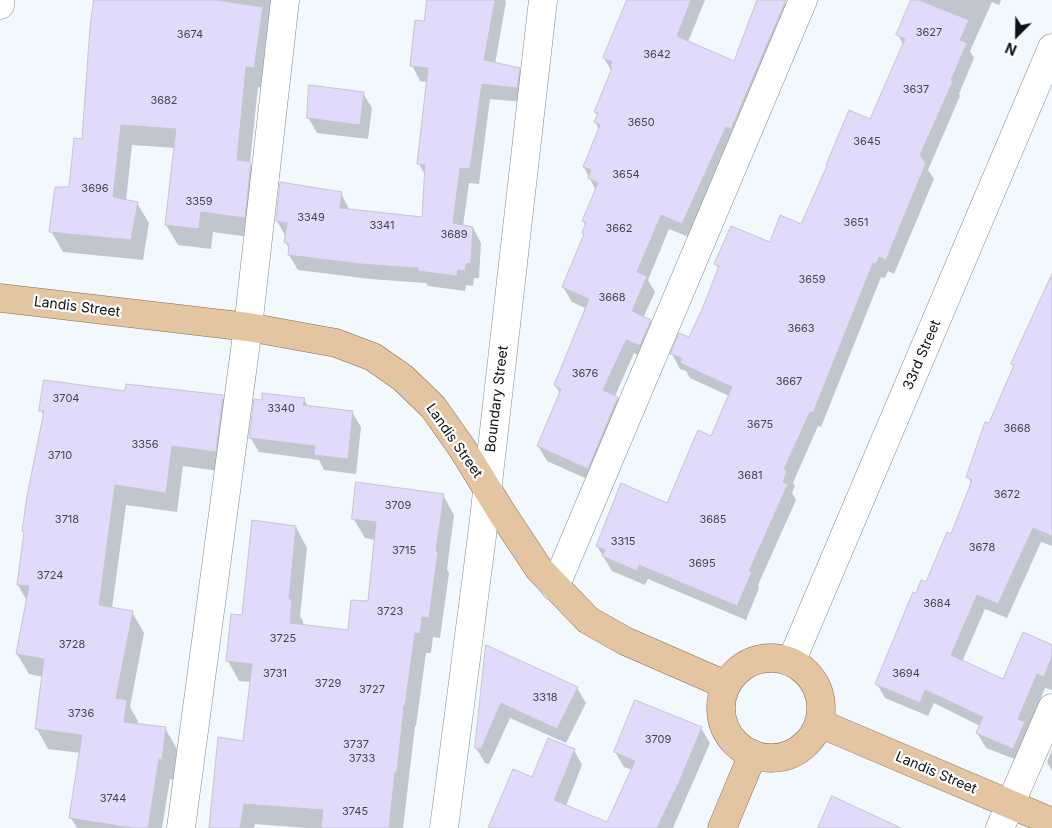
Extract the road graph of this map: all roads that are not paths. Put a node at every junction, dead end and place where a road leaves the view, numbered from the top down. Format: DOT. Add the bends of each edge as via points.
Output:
graph roads {
  1 [pos="0,0"];
  2 [pos="285,0"];
  3 [pos="543,0"];
  4 [pos="803,0"];
  5 [pos="0,4"];
  6 [pos="1052,48"];
  7 [pos="0,298"];
  8 [pos="248,327"];
  9 [pos="487,489"];
  10 [pos="556,587"];
  11 [pos="791,662"];
  12 [pos="726,685"];
  13 [pos="1052,708"];
  14 [pos="819,723"];
  15 [pos="753,754"];
  16 [pos="1005,816"];
  17 [pos="1052,822"];
  18 [pos="181,828"];
  19 [pos="444,828"];
  20 [pos="722,828"];
  1 -- 5 [label="street"];
  2 -- 8 [label="street"];
  3 -- 9 [label="street, Boundary Street"];
  4 -- 10 [label="street"];
  6 -- 11 [label="street, 33rd Street"];
  7 -- 8 [label="main road, Landis Street"];
  8 -- 9 [label="main road, Landis Street" via="336,343 373,357 403,378 433,407"];
  8 -- 18 [label="street"];
  9 -- 10 [label="main road, Landis Street" via="539,569"];
  9 -- 19 [label="street, Boundary Street"];
  10 -- 12 [label="main road, Landis Street" via="588,620 625,641"];
  11 -- 12 [label="main road" via="763,657 747,663 733,674"];
  11 -- 14 [label="main road" via="808,672 817,686 822,701"];
  12 -- 15 [label="main road" via="721,705 723,722 730,738"];
  13 -- 16 [label="street"];
  14 -- 15 [label="main road" via="806,746 792,755 776,758"];
  14 -- 16 [label="main road, Landis Street"];
  15 -- 20 [label="main road"];
  16 -- 17 [label="main road, Landis Street"];
}
